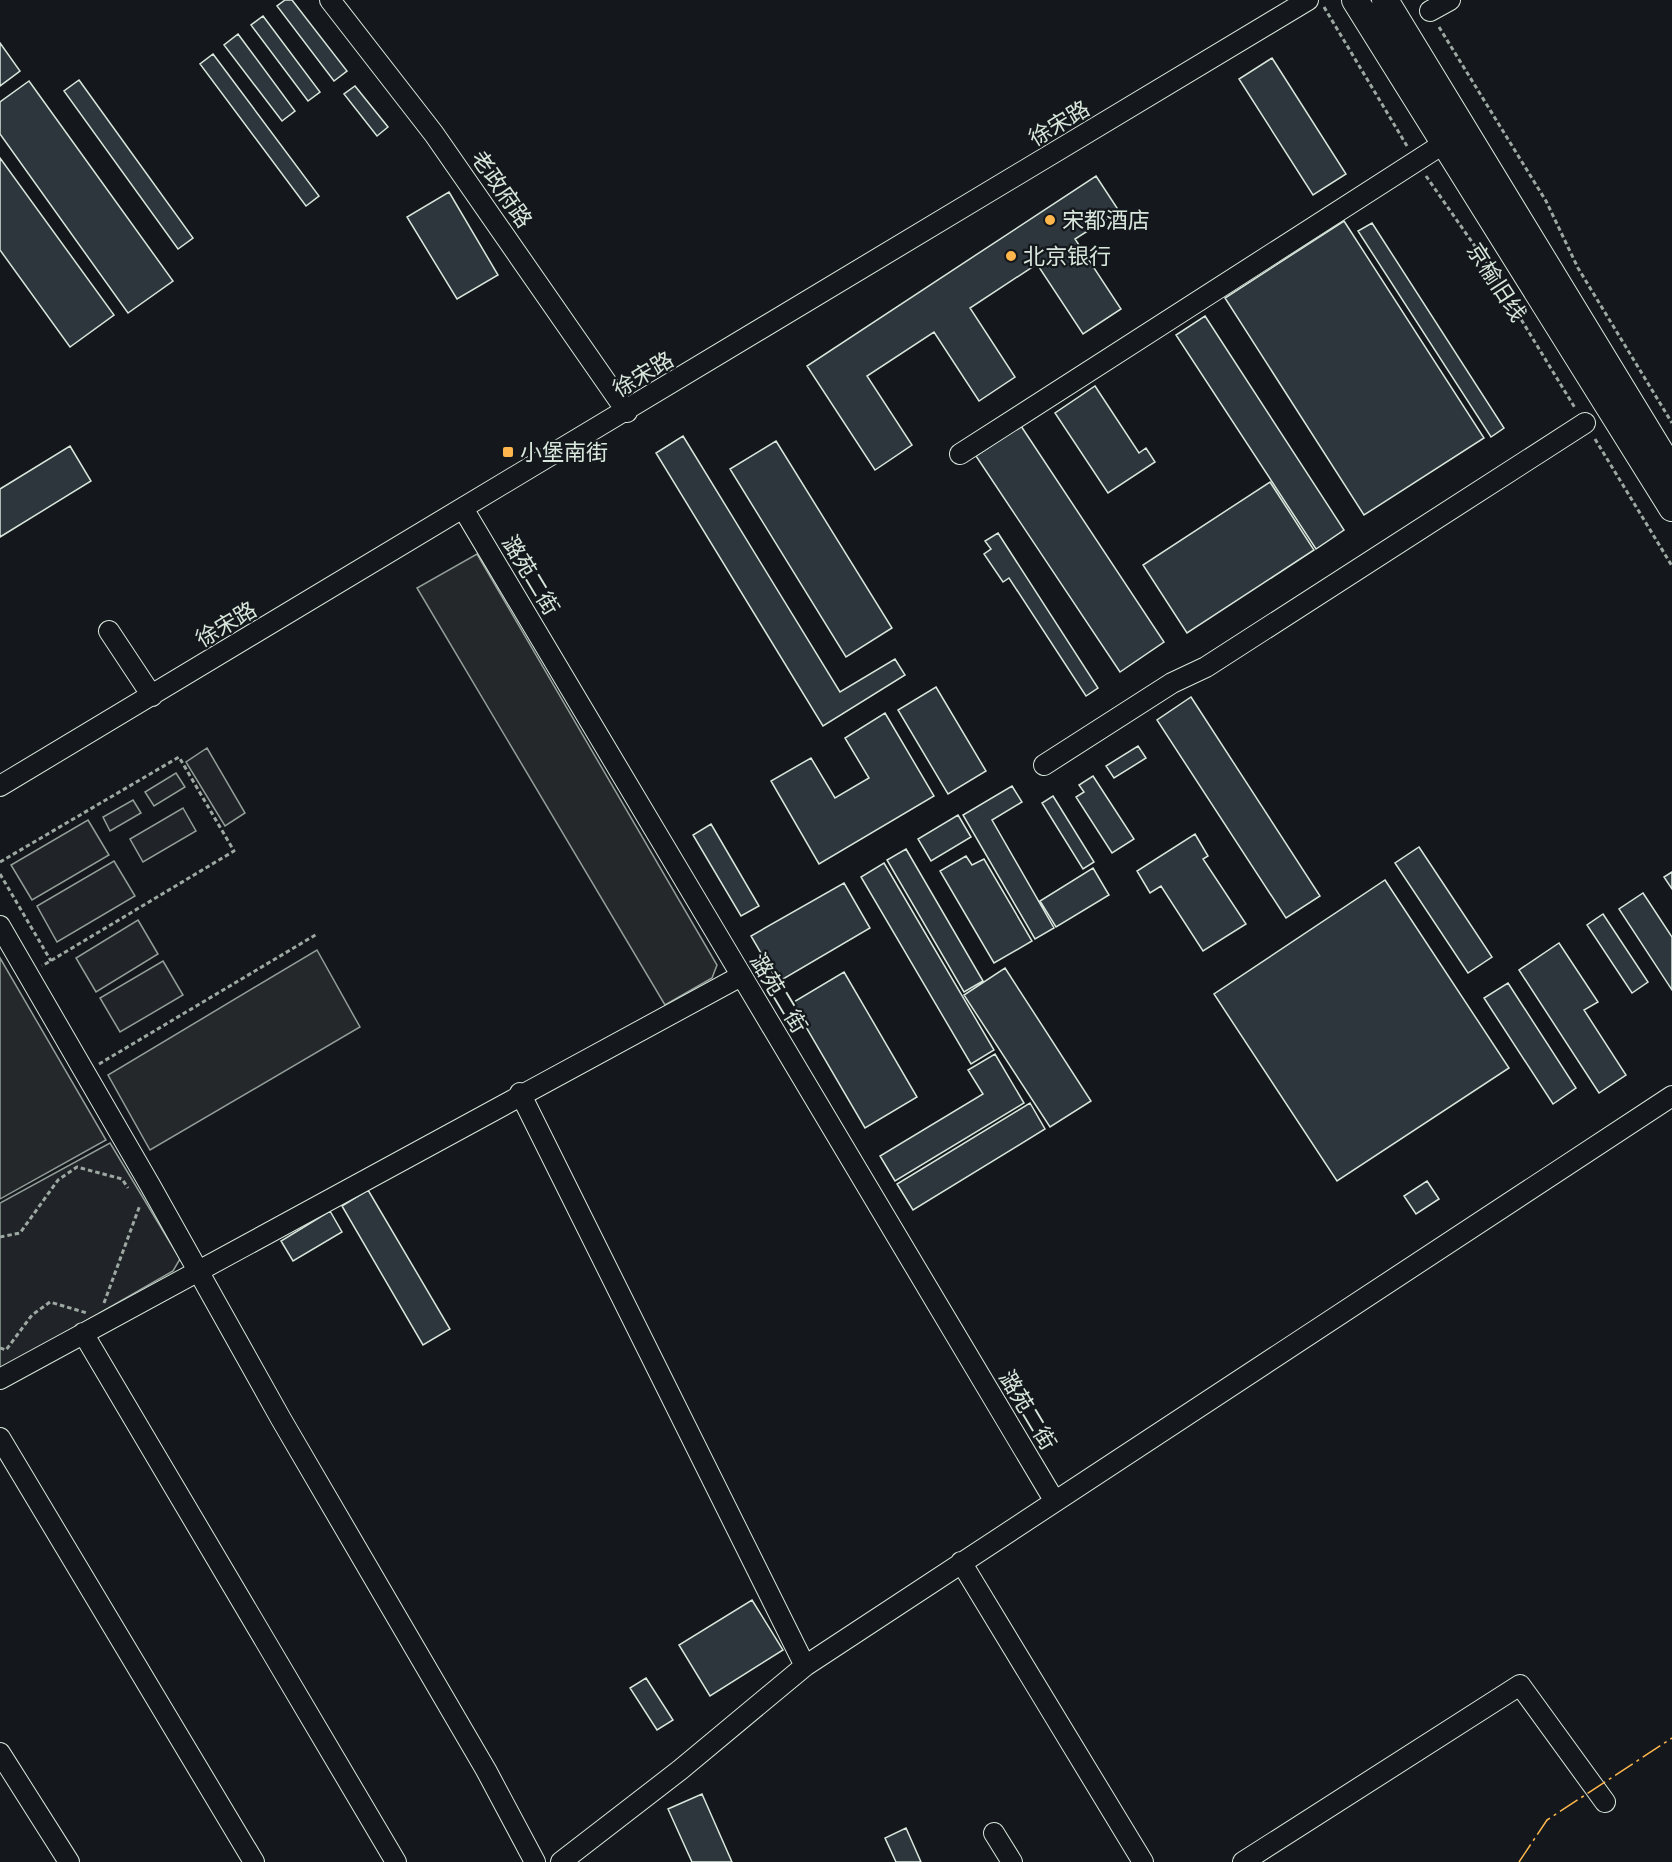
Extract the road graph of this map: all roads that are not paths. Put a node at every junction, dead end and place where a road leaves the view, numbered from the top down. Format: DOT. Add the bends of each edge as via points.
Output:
graph roads {
  1 [pos="330,0"];
  2 [pos="1308,0"];
  3 [pos="1355,0"];
  4 [pos="1385,0"];
  5 [pos="1450,0"];
  6 [pos="1430,11"];
  7 [pos="1443,144"];
  8 [pos="627,412"];
  9 [pos="1585,423"];
  10 [pos="960,454"];
  11 [pos="1672,471"];
  12 [pos="1672,508"];
  13 [pos="464,510"];
  14 [pos="109,631"];
  15 [pos="152,696"];
  16 [pos="1044,765"];
  17 [pos="0,786"];
  18 [pos="0,926"];
  19 [pos="741,975"];
  20 [pos="520,1094"];
  21 [pos="1672,1096"];
  22 [pos="199,1272"];
  23 [pos="91,1329"];
  24 [pos="0,1379"];
  25 [pos="0,1438"];
  26 [pos="1054,1500"];
  27 [pos="961,1562"];
  28 [pos="805,1666"];
  29 [pos="0,1753"];
  30 [pos="1605,1802"];
  31 [pos="994,1833"];
  32 [pos="69,1862"];
  33 [pos="254,1862"];
  34 [pos="396,1862"];
  35 [pos="536,1862"];
  36 [pos="561,1862"];
  37 [pos="1012,1862"];
  38 [pos="1143,1862"];
  39 [pos="1243,1862"];
  1 -- 8 [label="street, 老政府路" via="434,134"];
  2 -- 8 [label="street, 徐宋路"];
  3 -- 7 [label="main road, 京榆旧线"];
  4 -- 11 [label="main road"];
  5 -- 6 [label="street"];
  7 -- 10 [label="street"];
  7 -- 12 [label="main road, 京榆旧线"];
  8 -- 13 [label="street, 徐宋路"];
  9 -- 16 [label="street" via="1206,667 1172,683"];
  13 -- 15 [label="street, 徐宋路"];
  13 -- 19 [label="street, 潞苑二街"];
  14 -- 15 [label="street"];
  15 -- 17 [label="street, 徐宋路"];
  18 -- 22 [label="street" via="85,1073 142,1190"];
  19 -- 20 [label="street"];
  19 -- 26 [label="street, 潞苑二街"];
  20 -- 22 [label="street"];
  20 -- 28 [label="street"];
  21 -- 26 [label="street"];
  22 -- 23 [label="street"];
  22 -- 35 [label="street"];
  23 -- 24 [label="street"];
  23 -- 34 [label="street"];
  25 -- 33 [label="street"];
  26 -- 27 [label="street"];
  27 -- 28 [label="street"];
  27 -- 38 [label="street"];
  28 -- 36 [label="street"];
  29 -- 32 [label="street"];
  30 -- 39 [label="street" via="1520,1685"];
  31 -- 37 [label="street"];
}
